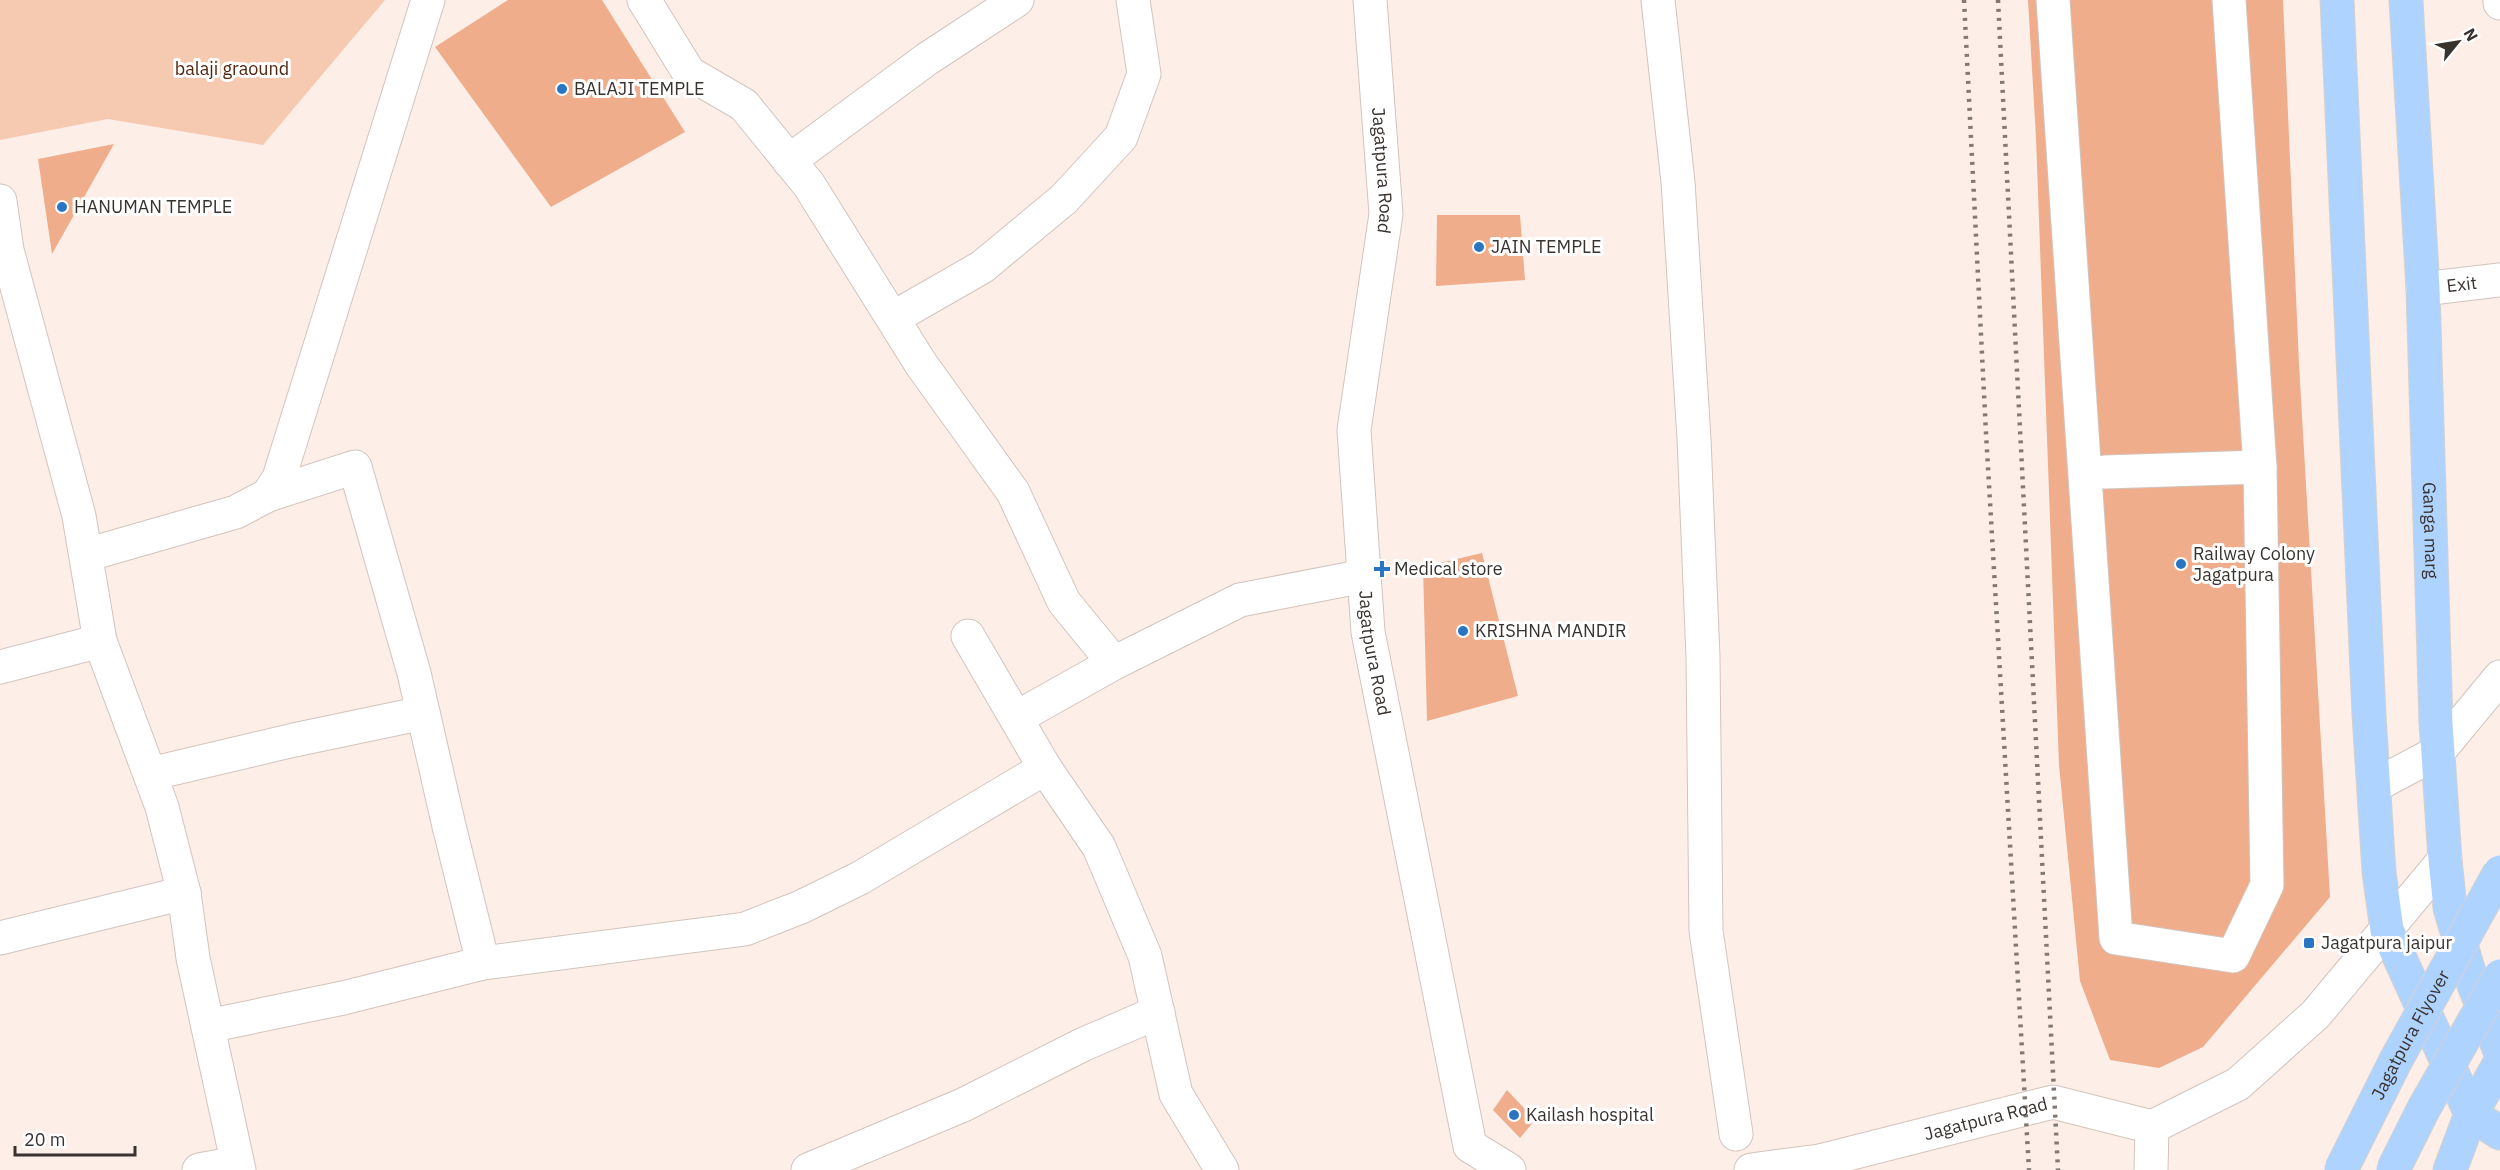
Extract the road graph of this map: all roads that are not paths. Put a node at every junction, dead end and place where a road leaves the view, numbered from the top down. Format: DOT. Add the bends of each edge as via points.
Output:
graph roads {
  1 [pos="428,0"];
  2 [pos="644,0"];
  3 [pos="1017,0"];
  4 [pos="1133,0"];
  5 [pos="1370,0"];
  6 [pos="1658,0"];
  7 [pos="2053,0"];
  8 [pos="2229,0"];
  9 [pos="2337,0"];
  10 [pos="2406,0"];
  11 [pos="789,161"];
  12 [pos="0,201"];
  13 [pos="2500,280"];
  14 [pos="2423,289"];
  15 [pos="893,318"];
  16 [pos="2260,467"];
  17 [pos="2105,472"];
  18 [pos="268,495"];
  19 [pos="86,555"];
  20 [pos="1364,576"];
  21 [pos="968,636"];
  22 [pos="100,641"];
  23 [pos="1114,663"];
  24 [pos="0,667"];
  25 [pos="2500,677"];
  26 [pos="423,713"];
  27 [pos="1016,718"];
  28 [pos="2438,752"];
  29 [pos="1045,768"];
  30 [pos="150,774"];
  31 [pos="2374,786"];
  32 [pos="2445,859"];
  33 [pos="2500,872"];
  34 [pos="184,893"];
  35 [pos="2387,930"];
  36 [pos="0,938"];
  37 [pos="483,963"];
  38 [pos="2500,976"];
  39 [pos="1158,1012"];
  40 [pos="208,1026"];
  41 [pos="2500,1051"];
  42 [pos="2500,1063"];
  43 [pos="2471,1114"];
  44 [pos="2152,1127"];
  45 [pos="2500,1133"];
  46 [pos="1736,1134"];
  47 [pos="1465,1158"];
  48 [pos="238,1166"];
  49 [pos="1821,1166"];
  50 [pos="199,1170"];
  51 [pos="808,1170"];
  52 [pos="1222,1170"];
  53 [pos="1509,1170"];
  54 [pos="1751,1170"];
  55 [pos="2151,1170"];
  56 [pos="2341,1170"];
  57 [pos="2393,1170"];
  58 [pos="2450,1170"];
  1 -- 18 [label="street" via="287,458"];
  2 -- 11 [label="street" via="690,73 744,105"];
  3 -- 11 [label="street"];
  4 -- 15 [label="street" via="1143,74 1121,137 1064,199 982,267"];
  5 -- 20 [label="street, Jagatpura Road" via="1386,214 1354,430"];
  6 -- 46 [label="street" via="1678,182 1693,428 1703,657 1706,931"];
  7 -- 16 [label="street" via="2116,938 2233,956 2267,885"];
  8 -- 16 [label="street"];
  9 -- 31 [label="main road"];
  10 -- 14 [label="main road, Ganga marg"];
  11 -- 15 [label="street" via="809,185"];
  12 -- 19 [label="street" via="7,250 79,516"];
  13 -- 14 [label="street, Exit"];
  14 -- 28 [label="main road, Ganga marg"];
  15 -- 23 [label="street" via="921,364 1013,492 1064,602"];
  16 -- 17 [label="street"];
  18 -- 19 [label="street" via="236,512"];
  18 -- 26 [label="street" via="354,467"];
  19 -- 22 [label="street"];
  20 -- 23 [label="street" via="1240,600"];
  20 -- 47 [label="street, Jagatpura Road" via="1368,632"];
  21 -- 27 [label="street"];
  22 -- 24 [label="street"];
  22 -- 30 [label="street"];
  23 -- 27 [label="street"];
  25 -- 28 [label="street"];
  26 -- 30 [label="street"];
  26 -- 37 [label="street"];
  27 -- 29 [label="street"];
  28 -- 31 [label="street"];
  28 -- 32 [label="main road, Ganga marg"];
  29 -- 37 [label="street" via="860,878 745,929"];
  29 -- 39 [label="street" via="1099,847 1145,957"];
  30 -- 34 [label="street"];
  31 -- 35 [label="main road"];
  32 -- 35 [label="street"];
  32 -- 41 [label="main road, Ganga marg" via="2450,908 2469,972"];
  33 -- 56 [label="main road, Jagatpura Flyover, bridge" via="2396,1060"];
  34 -- 36 [label="street"];
  34 -- 40 [label="street"];
  35 -- 43 [label="main road"];
  35 -- 44 [label="street" via="2316,1014 2238,1084"];
  37 -- 40 [label="street"];
  38 -- 57 [label="main road, bridge"];
  39 -- 51 [label="street" via="963,1105"];
  39 -- 52 [label="street" via="1176,1094"];
  40 -- 48 [label="street"];
  42 -- 43 [label="main road"];
  43 -- 45 [label="main road"];
  43 -- 58 [label="main road"];
  44 -- 49 [label="street, Jagatpura Road" via="2053,1102"];
  44 -- 55 [label="street"];
  47 -- 53 [label="street, Jagatpura Road"];
  48 -- 50 [label="street"];
  49 -- 54 [label="street, Jagatpura Road"];
}
